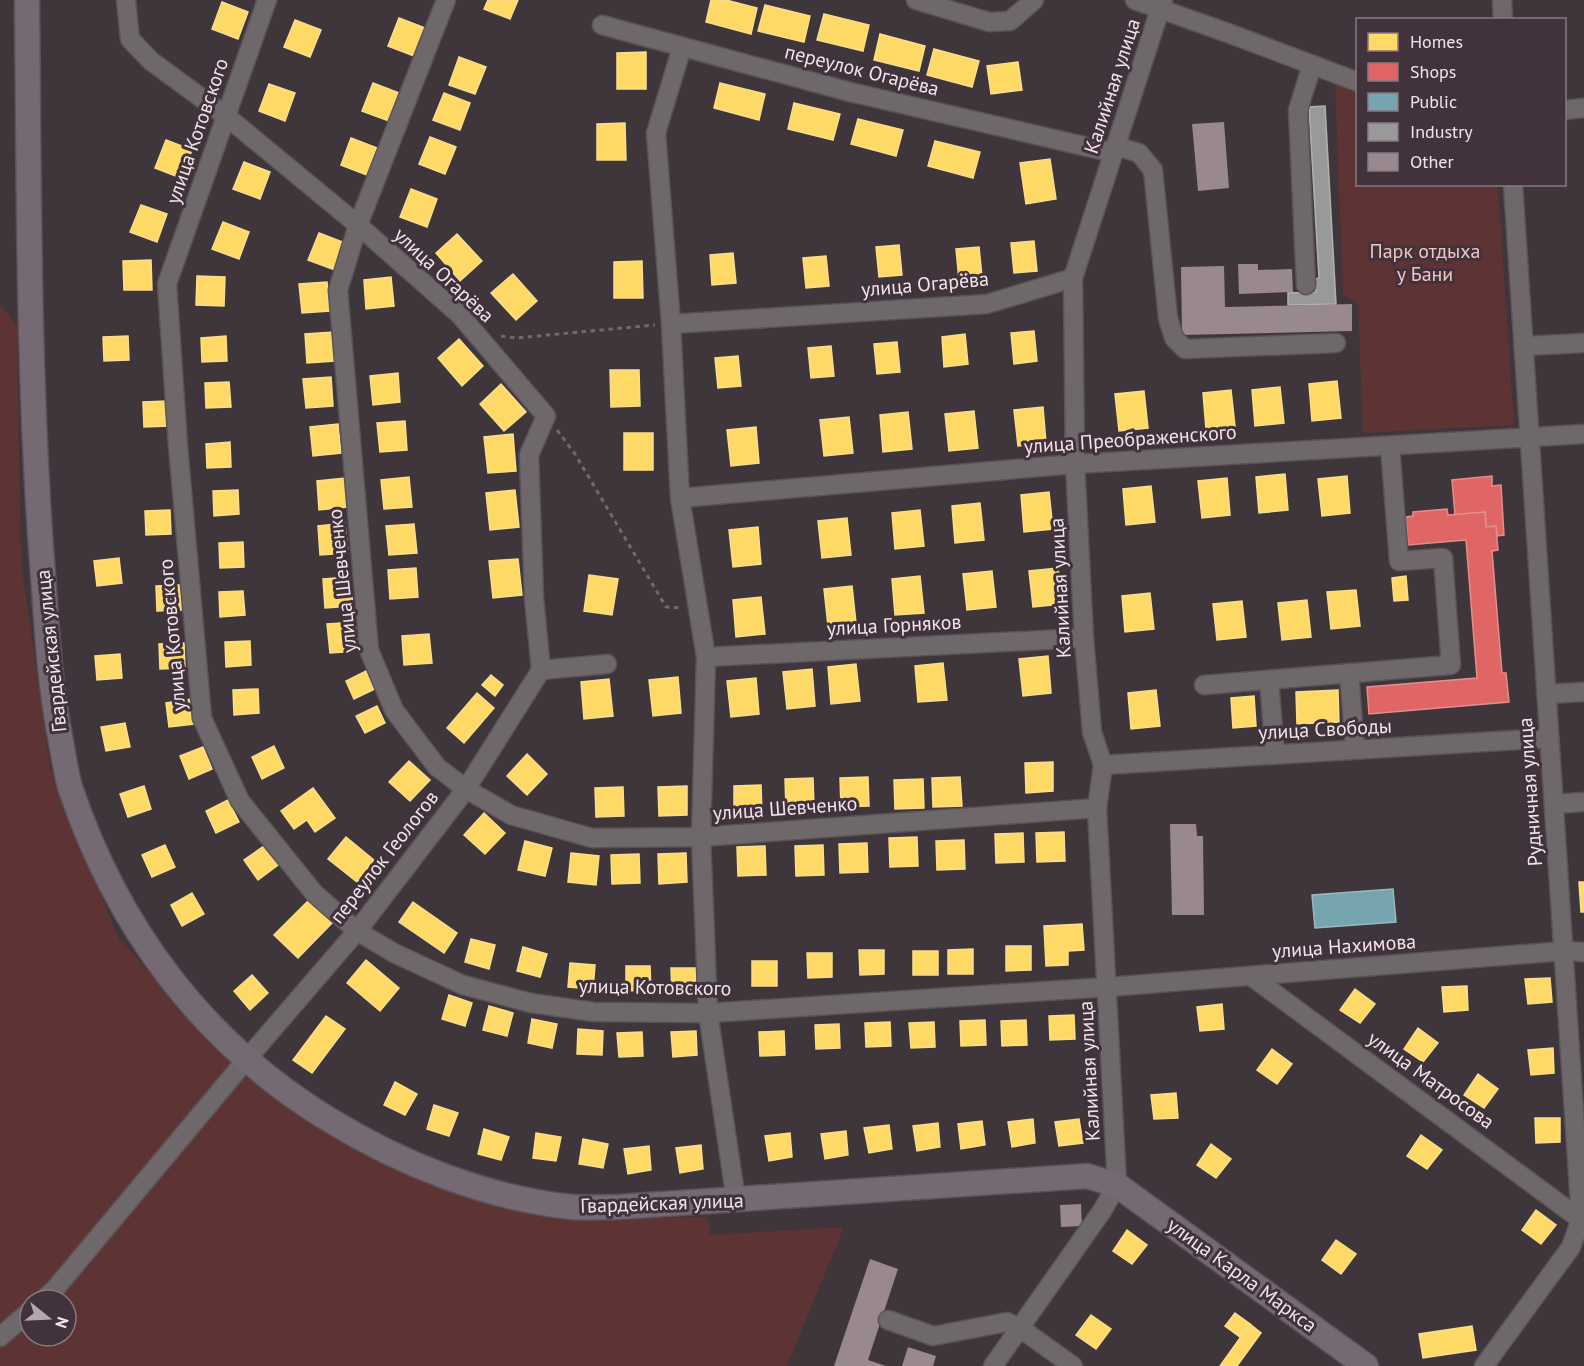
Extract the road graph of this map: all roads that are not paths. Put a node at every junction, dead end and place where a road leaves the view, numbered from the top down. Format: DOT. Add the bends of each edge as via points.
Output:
graph roads {
  1 [pos="27,0"];
  2 [pos="126,0"];
  3 [pos="267,0"];
  4 [pos="446,0"];
  5 [pos="916,0"];
  6 [pos="1034,0"];
  7 [pos="1135,0"];
  8 [pos="1502,0"];
  9 [pos="1162,5"];
  10 [pos="1503,18"];
  11 [pos="602,25"];
  12 [pos="682,47"];
  13 [pos="1307,63"];
  14 [pos="1356,81"];
  15 [pos="1584,108"];
  16 [pos="1566,110"];
  17 [pos="226,116"];
  18 [pos="1115,149"];
  19 [pos="1513,186"];
  20 [pos="358,225"];
  21 [pos="1073,278"];
  22 [pos="1306,285"];
  23 [pos="671,324"];
  24 [pos="1336,343"];
  25 [pos="1584,344"];
  26 [pos="1523,346"];
  27 [pos="1584,434"];
  28 [pos="1529,438"];
  29 [pos="1390,446"];
  30 [pos="1075,464"];
  31 [pos="680,498"];
  32 [pos="1084,638"];
  33 [pos="706,657"];
  34 [pos="607,664"];
  35 [pos="542,670"];
  36 [pos="1349,673"];
  37 [pos="1269,680"];
  38 [pos="1204,685"];
  39 [pos="1584,692"];
  40 [pos="1546,694"];
  41 [pos="1549,738"];
  42 [pos="1355,750"];
  43 [pos="1275,754"];
  44 [pos="1103,765"];
  45 [pos="466,789"];
  46 [pos="1584,802"];
  47 [pos="1554,804"];
  48 [pos="1097,808"];
  49 [pos="701,837"];
  50 [pos="357,930"];
  51 [pos="1564,951"];
  52 [pos="1584,952"];
  53 [pos="1584,959"];
  54 [pos="1251,975"];
  55 [pos="1108,987"];
  56 [pos="708,1013"];
  57 [pos="246,1060"];
  58 [pos="1117,1185"];
  59 [pos="736,1200"];
  60 [pos="1582,1220"];
  61 [pos="56,1288"];
  62 [pos="888,1320"];
  63 [pos="18,1321"];
  64 [pos="1020,1328"];
  65 [pos="0,1337"];
  66 [pos="993,1366"];
  67 [pos="1073,1366"];
  68 [pos="1366,1366"];
  69 [pos="1484,1366"];
  1 -- 57 [label="main road, Гвардейская улица" via="36,489 52,700 69,784 98,860 134,927 175,985"];
  2 -- 17 [label="street, улица Огарёва" via="130,39 151,61"];
  3 -- 17 [label="street, улица Котовского"];
  4 -- 20 [label="street, улица Шевченко"];
  5 -- 6 [label="street" via="989,22 1010,21"];
  7 -- 9 [label="street"];
  8 -- 10 [label="street"];
  9 -- 13 [label="street"];
  9 -- 18 [label="street, Калийная улица"];
  11 -- 12 [label="street, переулок Огарёва"];
  12 -- 18 [label="street, переулок Огарёва" via="850,92"];
  12 -- 23 [label="street" via="656,133"];
  13 -- 14 [label="street"];
  13 -- 22 [label="street" via="1298,110"];
  15 -- 16 [label="street"];
  17 -- 20 [label="street, улица Огарёва"];
  17 -- 50 [label="street, улица Котовского" via="167,284 202,718 240,801 314,892"];
  18 -- 21 [label="street, Калийная улица"];
  18 -- 24 [label="street, переулок Огарёва" via="1139,153 1153,170 1168,318 1174,338 1185,349"];
  19 -- 26 [label="street, Рудничная улица"];
  20 -- 35 [label="street, улица Огарёва" via="460,315 546,416 529,455 534,598"];
  20 -- 45 [label="street, улица Шевченко" via="338,290 369,650 394,710 437,767"];
  21 -- 23 [label="street, улица Огарёва" via="987,304"];
  21 -- 30 [label="street, Калийная улица"];
  23 -- 31 [label="street"];
  25 -- 26 [label="street"];
  26 -- 28 [label="street, Рудничная улица"];
  27 -- 28 [label="street, улица Преображенского"];
  28 -- 29 [label="street, улица Преображенского"];
  28 -- 40 [label="street, Рудничная улица"];
  29 -- 30 [label="street, улица Преображенского"];
  29 -- 36 [label="street" via="1399,561 1443,558 1451,665"];
  30 -- 31 [label="street, улица Преображенского"];
  30 -- 32 [label="street, Калийная улица"];
  31 -- 33 [label="street"];
  32 -- 33 [label="street, улица Горняков"];
  32 -- 44 [label="street, Калийная улица" via="1092,732"];
  33 -- 49 [label="street"];
  34 -- 35 [label="street"];
  35 -- 45 [label="street, переулок Геологов"];
  36 -- 37 [label="street"];
  36 -- 42 [label="street"];
  37 -- 38 [label="street"];
  37 -- 43 [label="street"];
  39 -- 40 [label="street"];
  40 -- 41 [label="street, Рудничная улица"];
  41 -- 42 [label="street, улица Свободы"];
  41 -- 47 [label="street, Рудничная улица"];
  42 -- 43 [label="street, улица Свободы"];
  43 -- 44 [label="street, улица Свободы"];
  44 -- 48 [label="street, Калийная улица"];
  45 -- 49 [label="street, улица Шевченко" via="512,815 592,838"];
  45 -- 50 [label="street, переулок Геологов"];
  46 -- 47 [label="street"];
  47 -- 51 [label="street, Рудничная улица"];
  48 -- 49 [label="street, улица Шевченко"];
  48 -- 55 [label="street, Калийная улица"];
  49 -- 56 [label="street"];
  50 -- 56 [label="street, улица Котовского" via="394,953 463,984 531,1003 594,1012"];
  50 -- 57 [label="street, переулок Геологов"];
  51 -- 52 [label="street, улица Нахимова"];
  51 -- 53 [label="street"];
  51 -- 54 [label="street, улица Нахимова"];
  51 -- 60 [label="street, Рудничная улица"];
  54 -- 55 [label="street, улица Нахимова"];
  54 -- 60 [label="street, улица Матросова"];
  55 -- 56 [label="street, улица Котовского"];
  55 -- 58 [label="street, Калийная улица"];
  56 -- 59 [label="street"];
  57 -- 59 [label="main road, Гвардейская улица" via="299,1101 350,1132 405,1160 515,1197 573,1207"];
  57 -- 61 [label="street, переулок Геологов"];
  58 -- 59 [label="main road, Гвардейская улица" via="1087,1176"];
  58 -- 64 [label="street"];
  58 -- 68 [label="main road, улица Карла Маркса"];
  60 -- 69 [label="street, Рудничная улица" via="1570,1247"];
  62 -- 64 [label="street" via="933,1335 1007,1322"];
  63 -- 65 [label="street"];
  64 -- 66 [label="street"];
  64 -- 67 [label="street"];
}
